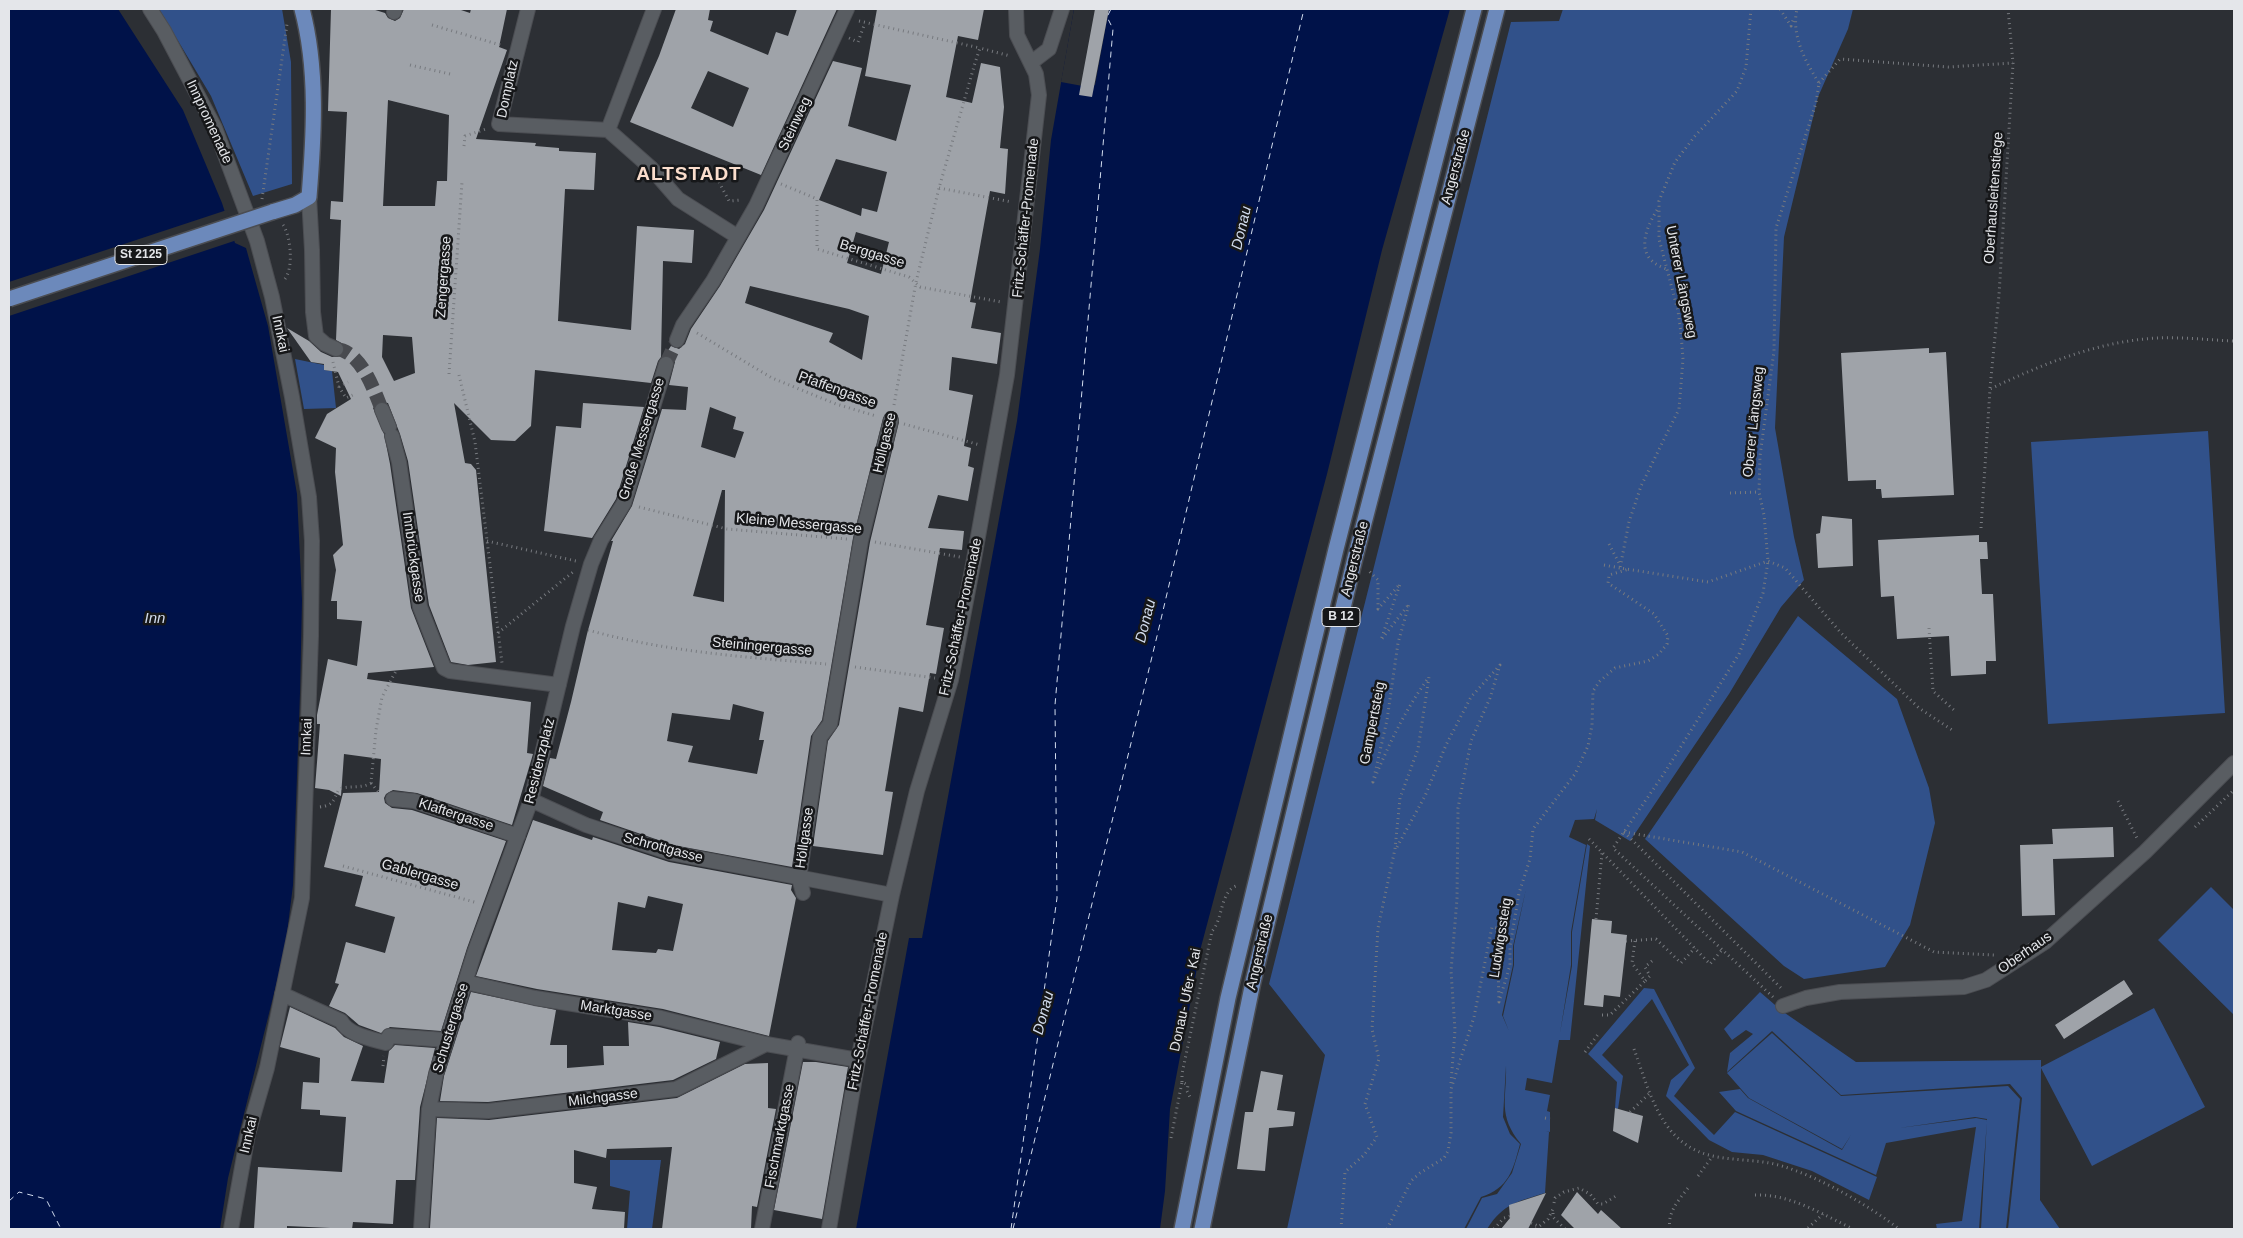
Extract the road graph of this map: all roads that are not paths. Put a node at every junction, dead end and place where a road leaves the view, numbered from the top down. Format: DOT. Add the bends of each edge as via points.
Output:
graph roads {
  1 [pos="150,9"];
  2 [pos="302,9"];
  3 [pos="528,9"];
  4 [pos="654,9"];
  5 [pos="847,9"];
  6 [pos="1016,9"];
  7 [pos="1062,9"];
  8 [pos="1474,9"];
  9 [pos="1497,9"];
  10 [pos="1032,62"];
  11 [pos="608,130"];
  12 [pos="309,197"];
  13 [pos="738,238"];
  14 [pos="257,242"];
  15 [pos="9,299"];
  16 [pos="677,340"];
  17 [pos="334,349"];
  18 [pos="666,364"];
  19 [pos="382,410"];
  20 [pos="891,420"];
  21 [pos="601,540"];
  22 [pos="559,685"];
  23 [pos="2234,763"];
  24 [pos="393,799"];
  25 [pos="531,800"];
  26 [pos="518,836"];
  27 [pos="799,878"];
  28 [pos="803,892"];
  29 [pos="892,895"];
  30 [pos="465,982"];
  31 [pos="282,994"];
  32 [pos="1789,1004"];
  33 [pos="447,1040"];
  34 [pos="766,1044"];
  35 [pos="798,1046"];
  36 [pos="858,1060"];
  37 [pos="429,1109"];
  38 [pos="231,1229"];
  39 [pos="421,1229"];
  40 [pos="762,1229"];
  41 [pos="829,1229"];
  42 [pos="1182,1229"];
  43 [pos="1202,1229"];
  1 -- 14 [label="street, Innpromenade" via="215,128"];
  2 -- 12 [label="main road" via="312,76"];
  3 -- 11 [label="street, Domplatz" via="499,124"];
  4 -- 11 [label="street"];
  5 -- 13 [label="street, Steinweg" via="769,180"];
  6 -- 10 [label="street, Fritz-Schäffer-Promenade" via="1017,35"];
  7 -- 10 [label="street" via="1049,49"];
  8 -- 42 [label="main road, Angerstraße / B 12" via="1336,549 1232,979"];
  9 -- 43 [label="main road, Angerstraße / B 12" via="1355,558 1253,982"];
  10 -- 29 [label="street, Fritz-Schäffer-Promenade" via="1039,95 1016,305 994,449 951,680 917,791"];
  11 -- 13 [label="street" via="651,168 678,199"];
  12 -- 15 [label="main road, St 2125, bridge" via="295,205 268,209"];
  12 -- 17 [label="street" via="316,336"];
  13 -- 16 [label="street, Steinweg" via="683,325"];
  14 -- 31 [label="street, Innkai" via="272,297 292,397 309,497 312,541 302,898"];
  18 -- 21 [label="street, Große Messergasse" via="624,503"];
  19 -- 22 [label="street, Innbrückgasse" via="399,462 420,607 444,668"];
  20 -- 27 [label="street, Höllgasse" via="861,540 830,724 820,737"];
  21 -- 22 [label="street, Residenzplatz" via="588,563"];
  22 -- 25 [label="street, Residenzplatz"];
  23 -- 32 [label="street, Oberhaus" via="2145,852 2045,942 1986,980 1964,987 1840,992"];
  24 -- 26 [label="street, Klaftergasse" via="414,802"];
  25 -- 26 [label="street, Residenzplatz"];
  25 -- 27 [label="street, Schrottgasse" via="586,825 670,853"];
  26 -- 30 [label="street, Schustergasse"];
  27 -- 28 [label="street, Höllgasse"];
  27 -- 29 [label="street, Schrottgasse"];
  29 -- 36 [label="street, Fritz-Schäffer-Promenade"];
  30 -- 33 [label="street, Schustergasse"];
  30 -- 34 [label="street, Marktgasse" via="536,998 661,1018"];
  31 -- 33 [label="street" via="341,1021 343,1026 358,1034 386,1043 389,1036"];
  31 -- 38 [label="street, Innkai" via="267,1068 248,1134"];
  33 -- 37 [label="street, Schustergasse"];
  34 -- 35 [label="street, Marktgasse"];
  34 -- 37 [label="street, Milchgasse" via="676,1089 488,1110"];
  35 -- 36 [label="street, Marktgasse"];
  35 -- 40 [label="street, Fischmarktgasse"];
  36 -- 41 [label="street, Fritz-Schäffer-Promenade"];
  37 -- 39 [label="street, Schustergasse"];
}
